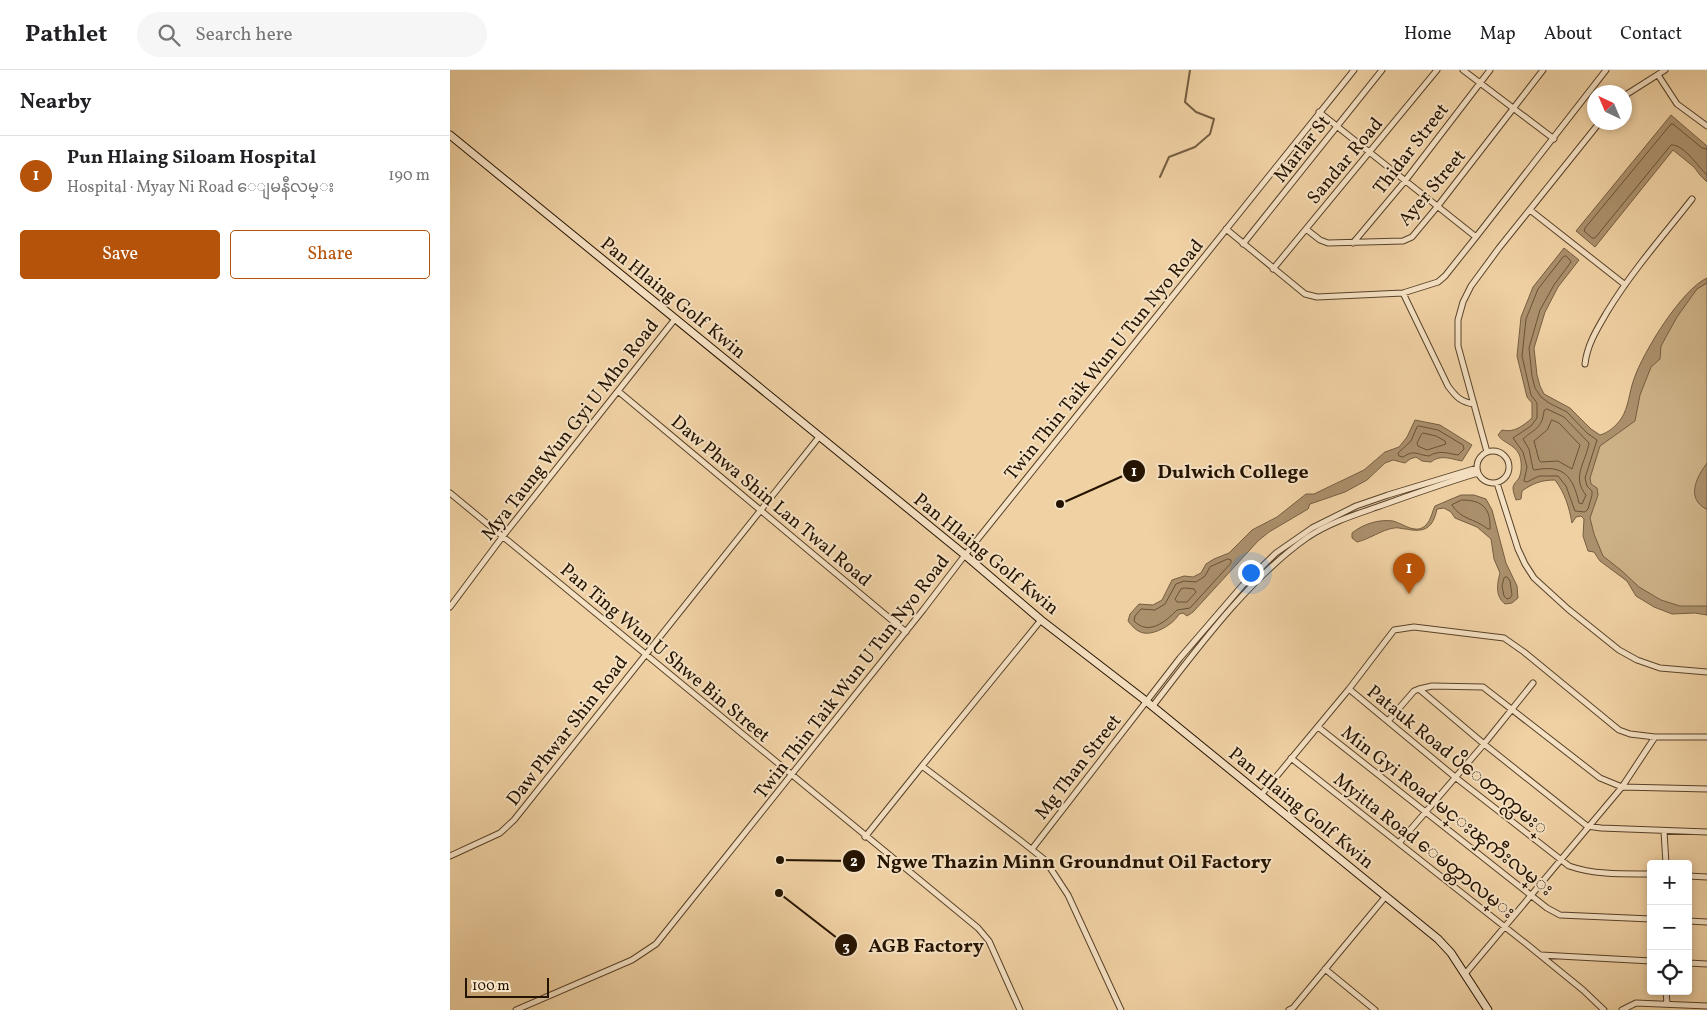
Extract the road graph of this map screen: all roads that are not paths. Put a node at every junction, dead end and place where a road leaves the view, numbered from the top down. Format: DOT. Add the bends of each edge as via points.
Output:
graph roads {
  1 [pos="1354,70"];
  2 [pos="1382,70"];
  3 [pos="1437,70"];
  4 [pos="1463,70"];
  5 [pos="1490,70"];
  6 [pos="1543,70"];
  7 [pos="1606,70"];
  8 [pos="1665,70"];
  9 [pos="1658,75"];
  10 [pos="1480,82"];
  11 [pos="1632,91"];
  12 [pos="1514,108"];
  13 [pos="1319,112"];
  14 [pos="1337,126"];
  15 [pos="1707,126"];
  16 [pos="1594,130"];
  17 [pos="450,135"];
  18 [pos="1554,139"];
  19 [pos="1370,153"];
  20 [pos="1405,180"];
  21 [pos="1692,199"];
  22 [pos="1438,207"];
  23 [pos="1530,210"];
  24 [pos="1226,229"];
  25 [pos="1306,229"];
  26 [pos="1476,238"];
  27 [pos="1353,243"];
  28 [pos="1243,244"];
  29 [pos="1274,269"];
  30 [pos="1624,284"];
  31 [pos="1403,293"];
  32 [pos="675,319"];
  33 [pos="1585,364"];
  34 [pos="618,391"];
  35 [pos="1474,404"];
  36 [pos="819,437"];
  37 [pos="1487,452"];
  38 [pos="1477,471"];
  39 [pos="1497,483"];
  40 [pos="450,493"];
  41 [pos="761,511"];
  42 [pos="503,536"];
  43 [pos="965,555"];
  44 [pos="450,607"];
  45 [pos="1041,620"];
  46 [pos="906,632"];
  47 [pos="646,653"];
  48 [pos="1707,672"];
  49 [pos="1533,683"];
  50 [pos="1349,689"];
  51 [pos="1418,689"];
  52 [pos="1149,704"];
  53 [pos="1512,710"];
  54 [pos="1388,721"];
  55 [pos="1318,726"];
  56 [pos="1655,737"];
  57 [pos="1707,737"];
  58 [pos="1484,744"];
  59 [pos="1291,758"];
  60 [pos="922,766"];
  61 [pos="791,776"];
  62 [pos="1455,777"];
  63 [pos="1622,787"];
  64 [pos="1707,789"];
  65 [pos="1261,795"];
  66 [pos="1427,812"];
  67 [pos="1587,826"];
  68 [pos="1664,831"];
  69 [pos="1707,832"];
  70 [pos="866,837"];
  71 [pos="1398,843"];
  72 [pos="1032,849"];
  73 [pos="450,856"];
  74 [pos="1666,860"];
  75 [pos="1560,861"];
  76 [pos="1647,874"];
  77 [pos="1692,876"];
  78 [pos="1707,877"];
  79 [pos="1386,896"];
  80 [pos="1531,896"];
  81 [pos="1647,919"];
  82 [pos="1692,921"];
  83 [pos="1707,922"];
  84 [pos="1504,928"];
  85 [pos="1540,955"];
  86 [pos="1647,961"];
  87 [pos="1692,963"];
  88 [pos="1707,964"];
  89 [pos="1325,969"];
  90 [pos="1465,974"];
  91 [pos="1666,995"];
  92 [pos="533,1002"];
  93 [pos="1667,1004"];
  94 [pos="1707,1006"];
  95 [pos="516,1010"];
  96 [pos="537,1010"];
  97 [pos="1019,1010"];
  98 [pos="1121,1010"];
  99 [pos="1289,1010"];
  100 [pos="1375,1010"];
  101 [pos="1488,1010"];
  102 [pos="1604,1010"];
  103 [pos="1622,1010"];
  1 -- 13 [label="street, Twin Thin Taik Wun U Tun Nyo Road"];
  2 -- 14 [label="street, Marlar St"];
  3 -- 19 [label="street, Sandar Road"];
  4 -- 10 [label="street"];
  5 -- 10 [label="street, Thidar Street"];
  6 -- 12 [label="street, Ayer Street"];
  7 -- 18 [label="street"];
  8 -- 9 [label="street"];
  9 -- 11 [label="street"];
  9 -- 15 [label="street" via="1678,104"];
  10 -- 12 [label="street"];
  10 -- 20 [label="street, Thidar Street"];
  12 -- 18 [label="street"];
  12 -- 22 [label="street, Ayer Street"];
  13 -- 14 [label="street"];
  13 -- 24 [label="street, Twin Thin Taik Wun U Tun Nyo Road"];
  14 -- 19 [label="street"];
  14 -- 28 [label="street, Marlar St"];
  16 -- 23 [label="street"];
  17 -- 32 [label="street, Pan Hlaing Golf Kwin"];
  18 -- 26 [label="street"];
  19 -- 20 [label="street"];
  19 -- 25 [label="street, Sandar Road"];
  20 -- 22 [label="street"];
  20 -- 27 [label="street, Thidar Street"];
  21 -- 30 [label="street"];
  22 -- 26 [label="street"];
  22 -- 27 [label="street, Ayer Street" via="1412,237 1403,241"];
  23 -- 30 [label="street"];
  23 -- 35 [label="street" via="1479,274 1463,302 1458,320 1458,346"];
  24 -- 28 [label="street"];
  24 -- 43 [label="street, Twin Thin Taik Wun U Tun Nyo Road"];
  25 -- 27 [label="street, Ayer Street" via="1328,243"];
  25 -- 29 [label="street, Sandar Road"];
  26 -- 31 [label="street" via="1438,282"];
  28 -- 29 [label="street"];
  29 -- 31 [label="street" via="1305,294 1317,297"];
  30 -- 33 [label="street" via="1596,332"];
  31 -- 35 [label="street" via="1456,397"];
  32 -- 34 [label="street, Mya Taung Wun Gyi U Mho Road"];
  32 -- 36 [label="street, Pan Hlaing Golf Kwin"];
  34 -- 41 [label="street, Daw Phwa Shin Lan Twal Road"];
  34 -- 42 [label="street, Mya Taung Wun Gyi U Mho Road"];
  35 -- 37 [label="street"];
  36 -- 41 [label="street, Daw Phwar Shin Road"];
  36 -- 43 [label="street, Pan Hlaing Golf Kwin"];
  37 -- 38 [label="street" via="1479,459"];
  37 -- 39 [label="street" via="1502,453 1508,461 1508,474"];
  38 -- 39 [label="street" via="1485,481"];
  38 -- 52 [label="street, Mg Than Street" via="1340,520 1308,538 1262,575"];
  39 -- 48 [label="street" via="1525,564 1534,578 1568,609 1619,650 1637,660 1660,668"];
  40 -- 42 [label="street, Pan Ting Wun U Shwe Bin Street"];
  41 -- 46 [label="street, Daw Phwa Shin Lan Twal Road"];
  41 -- 47 [label="street, Daw Phwar Shin Road"];
  42 -- 44 [label="street, Mya Taung Wun Gyi U Mho Road"];
  42 -- 47 [label="street, Pan Ting Wun U Shwe Bin Street"];
  43 -- 45 [label="street, Pan Hlaing Golf Kwin"];
  43 -- 46 [label="street, Twin Thin Taik Wun U Tun Nyo Road"];
  45 -- 52 [label="street, Pan Hlaing Golf Kwin"];
  45 -- 60 [label="street"];
  46 -- 61 [label="street, Twin Thin Taik Wun U Tun Nyo Road"];
  47 -- 61 [label="street, Pan Ting Wun U Shwe Bin Street"];
  47 -- 73 [label="street, Daw Phwar Shin Road" via="514,820 500,833"];
  49 -- 53 [label="street"];
  50 -- 54 [label="street, Patauk Road ပိေတာက္လမး္"];
  50 -- 55 [label="street, Patauk Road ပိေတာက္လမး္"];
  50 -- 56 [label="street" via="1394,630 1414,627 1504,638 1619,730"];
  51 -- 53 [label="street" via="1432,686 1483,687"];
  51 -- 54 [label="street"];
  51 -- 58 [label="street"];
  52 -- 65 [label="street, Pan Hlaing Golf Kwin"];
  52 -- 72 [label="street, Mg Than Street"];
  53 -- 58 [label="street"];
  53 -- 63 [label="street" via="1600,778"];
  54 -- 62 [label="street, Patauk Road ပိေတာက္လမး္"];
  55 -- 59 [label="street, Patauk Road ပိေတာက္လမး္"];
  55 -- 66 [label="street, Min Gyi Road မင္းၾကီးလမ္း"];
  56 -- 57 [label="street"];
  56 -- 63 [label="street"];
  58 -- 62 [label="street"];
  58 -- 67 [label="street"];
  59 -- 65 [label="street, Patauk Road ပိေတာက္လမး္"];
  59 -- 71 [label="street, Myitta Road ေမတ္တာလမ္း"];
  60 -- 70 [label="street"];
  60 -- 72 [label="street"];
  61 -- 70 [label="street, Pan Ting Wun U Shwe Bin Street"];
  61 -- 92 [label="street, Twin Thin Taik Wun U Tun Nyo Road" via="656,944 632,960"];
  62 -- 66 [label="street"];
  62 -- 75 [label="street, Patauk Road ပိေတာက္လမး္"];
  63 -- 64 [label="street"];
  63 -- 67 [label="street"];
  65 -- 79 [label="street, Pan Hlaing Golf Kwin"];
  66 -- 71 [label="street"];
  66 -- 80 [label="street, Min Gyi Road မင္းၾကီးလမ္း"];
  67 -- 68 [label="street"];
  67 -- 75 [label="street"];
  68 -- 69 [label="street"];
  68 -- 74 [label="street"];
  70 -- 97 [label="street, Pan Ting Wun U Shwe Bin Street" via="978,928 989,941"];
  71 -- 84 [label="street, Myitta Road ေမတ္တာလမ္း"];
  72 -- 98 [label="street" via="1045,860 1068,895"];
  75 -- 76 [label="street, Patauk Road ပိေတာက္လမး္" via="1581,870"];
  75 -- 80 [label="street"];
  77 -- 78 [label="street"];
  79 -- 89 [label="street"];
  79 -- 90 [label="street, Pan Hlaing Golf Kwin" via="1438,938"];
  80 -- 81 [label="street, Min Gyi Road မင္းၾကီးလမ္း" via="1560,915"];
  80 -- 84 [label="street"];
  82 -- 83 [label="street"];
  84 -- 85 [label="street, Myitta Road ေမတ္တာလမ္း"];
  84 -- 90 [label="street"];
  85 -- 86 [label="street"];
  85 -- 102 [label="street, Myitta Road ေမတ္တာလမ္း"];
  87 -- 88 [label="street"];
  89 -- 99 [label="street"];
  89 -- 100 [label="street"];
  90 -- 101 [label="street, Pan Hlaing Golf Kwin"];
  91 -- 93 [label="street"];
  92 -- 95 [label="street, Twin Thin Taik Wun U Tun Nyo Road"];
  92 -- 96 [label="street"];
  93 -- 94 [label="street"];
  93 -- 103 [label="street" via="1636,1002"];
}
